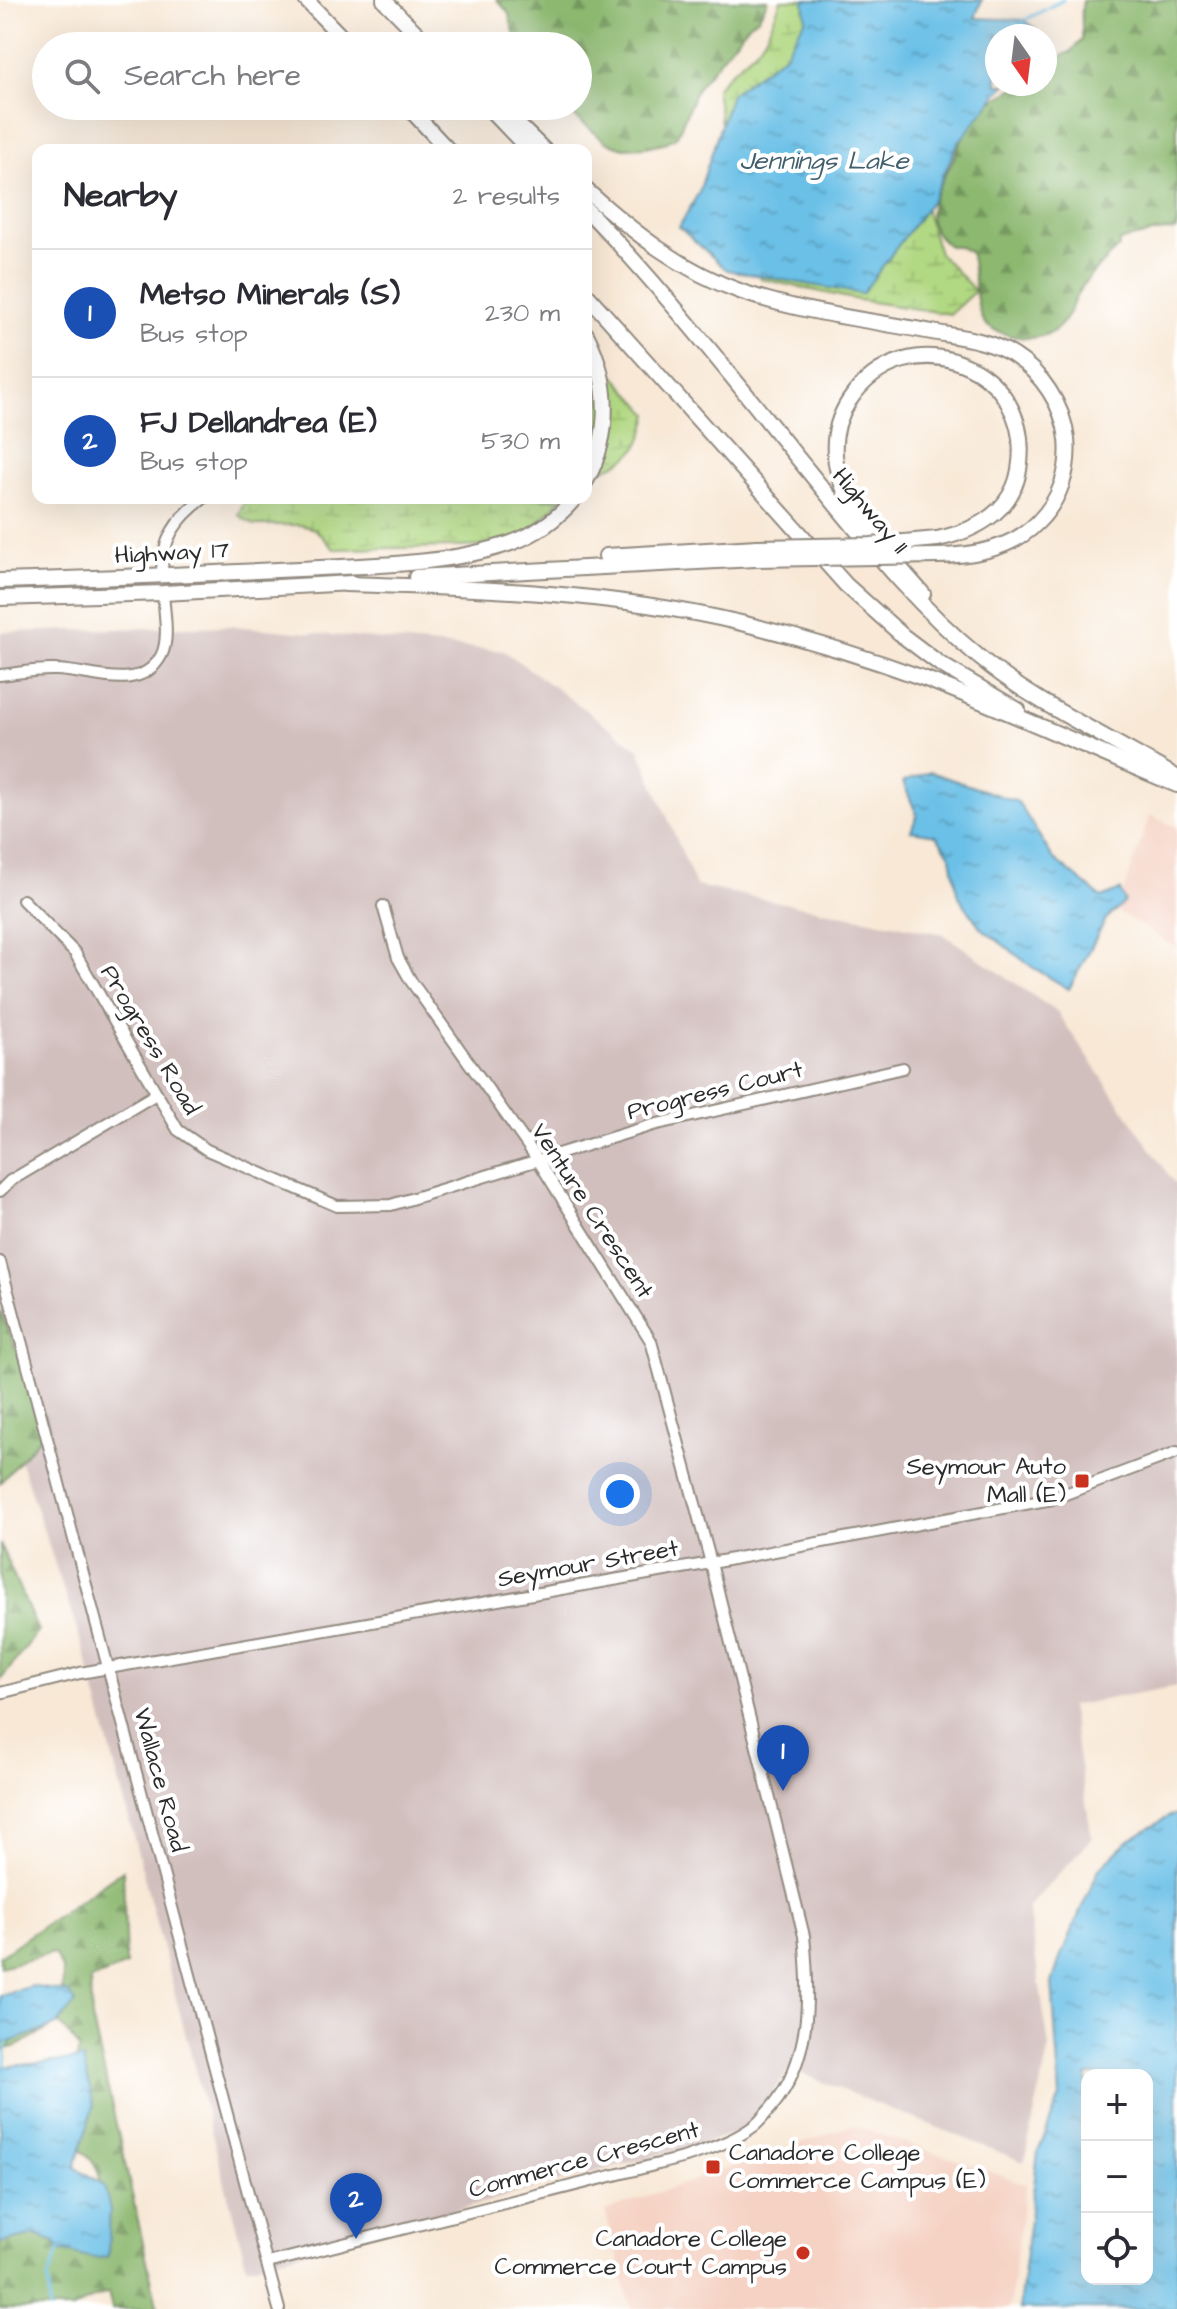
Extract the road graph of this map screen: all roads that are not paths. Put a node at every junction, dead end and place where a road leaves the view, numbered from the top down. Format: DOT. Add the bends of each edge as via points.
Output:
graph roads {
  1 [pos="306,0"];
  2 [pos="384,0"];
  3 [pos="337,32"];
  4 [pos="416,32"];
  5 [pos="416,120"];
  6 [pos="419,120"];
  7 [pos="500,120"];
  8 [pos="513,120"];
  9 [pos="436,144"];
  10 [pos="442,144"];
  11 [pos="523,144"];
  12 [pos="538,144"];
  13 [pos="592,195"];
  14 [pos="592,216"];
  15 [pos="592,301"];
  16 [pos="592,350"];
  17 [pos="592,467"];
  18 [pos="198,504"];
  19 [pos="570,504"];
  20 [pos="756,553"];
  21 [pos="345,567"];
  22 [pos="162,576"];
  23 [pos="0,581"];
  24 [pos="345,584"];
  25 [pos="163,593"];
  26 [pos="0,598"];
  27 [pos="979,657"];
  28 [pos="0,675"];
  29 [pos="1140,762"];
  30 [pos="1177,777"];
  31 [pos="1177,785"];
  32 [pos="23,900"];
  33 [pos="383,906"];
  34 [pos="903,1068"];
  35 [pos="156,1094"];
  36 [pos="538,1160"];
  37 [pos="0,1191"];
  38 [pos="0,1262"];
  39 [pos="1177,1452"];
  40 [pos="711,1563"];
  41 [pos="110,1668"];
  42 [pos="0,1693"];
  43 [pos="268,2263"];
  44 [pos="279,2309"];
  1 -- 3 [label="highway"];
  2 -- 4 [label="highway"];
  5 -- 9 [label="highway"];
  6 -- 10 [label="highway"];
  7 -- 11 [label="highway"];
  8 -- 12 [label="highway"];
  13 -- 20 [label="highway, bridge" via="652,246 727,286 795,306 983,343 1013,355 1053,398 1064,426 1063,483 1032,528 1008,543 937,556"];
  14 -- 27 [label="highway, Highway 11" via="689,324 907,590"];
  15 -- 29 [label="highway, Highway 11" via="869,608 940,664 993,696"];
  16 -- 17 [label="highway" via="601,375 605,421"];
  18 -- 22 [label="street" via="171,531 163,549"];
  19 -- 21 [label="highway" via="537,531 501,546 439,559"];
  20 -- 21 [label="highway"];
  20 -- 24 [label="highway"];
  20 -- 27 [label="highway, bridge" via="871,545 937,539 971,530 1005,503 1018,475 1021,446 1012,408 984,374 957,361 926,357 896,363 870,377 838,421 834,449 845,490 870,530"];
  21 -- 22 [label="highway, Highway 17"];
  22 -- 23 [label="highway, Highway 17"];
  22 -- 25 [label="highway"];
  24 -- 25 [label="highway, Highway 17"];
  24 -- 29 [label="highway" via="575,595 739,623 924,679"];
  25 -- 26 [label="highway, Highway 17"];
  25 -- 28 [label="street" via="164,645 146,670 120,678 57,670"];
  27 -- 29 [label="highway, Highway 11"];
  29 -- 30 [label="highway, Highway 11"];
  29 -- 31 [label="highway"];
  32 -- 35 [label="street, Progress Road" via="75,953"];
  33 -- 36 [label="street, Venture Crescent" via="398,958 411,981"];
  34 -- 36 [label="street, Progress Court" via="653,1125"];
  35 -- 36 [label="street, Progress Road" via="178,1130 207,1150 337,1206 391,1205"];
  35 -- 37 [label="street"];
  36 -- 40 [label="street, Venture Crescent" via="651,1341"];
  38 -- 41 [label="street, Wallace Road"];
  39 -- 40 [label="street, Seymour Street" via="1052,1499"];
  40 -- 41 [label="street, Seymour Street"];
  40 -- 43 [label="street, Commerce Crescent" via="804,1936 807,2017 799,2057 782,2095 756,2125 686,2157"];
  41 -- 42 [label="street, Seymour Street"];
  41 -- 43 [label="street, Wallace Road"];
  43 -- 44 [label="street, Wallace Road"];
}
